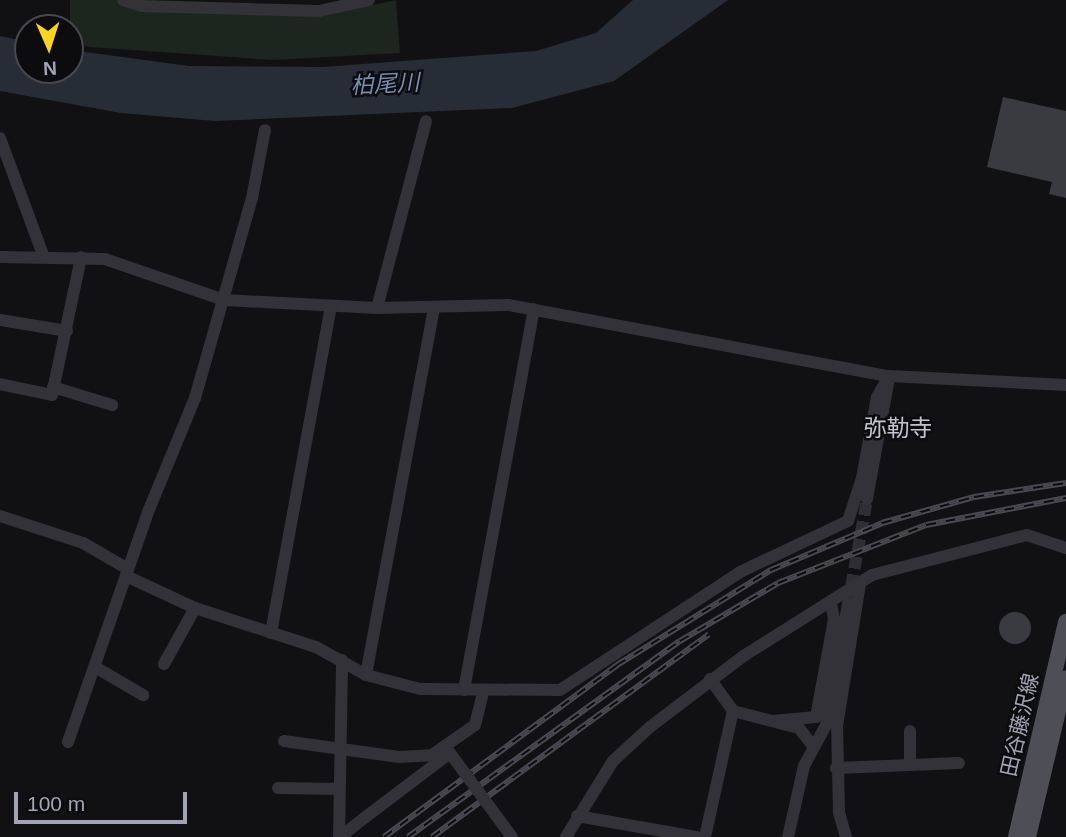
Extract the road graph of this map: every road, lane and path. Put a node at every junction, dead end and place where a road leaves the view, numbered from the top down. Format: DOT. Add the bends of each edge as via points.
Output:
graph roads {
  1 [pos="123,0"];
  2 [pos="369,0"];
  3 [pos="426,121"];
  4 [pos="265,130"];
  5 [pos="0,138"];
  6 [pos="43,255"];
  7 [pos="0,257"];
  8 [pos="81,257"];
  9 [pos="224,300"];
  10 [pos="331,307"];
  11 [pos="434,307"];
  12 [pos="377,308"];
  13 [pos="534,309"];
  14 [pos="0,320"];
  15 [pos="67,331"];
  16 [pos="889,376"];
  17 [pos="0,384"];
  18 [pos="1066,385"];
  19 [pos="53,387"];
  20 [pos="112,405"];
  21 [pos="867,499"];
  22 [pos="0,516"];
  23 [pos="1066,548"];
  24 [pos="127,573"];
  25 [pos="860,584"];
  26 [pos="831,603"];
  27 [pos="848,604"];
  28 [pos="195,608"];
  29 [pos="1066,622"];
  30 [pos="271,633"];
  31 [pos="342,660"];
  32 [pos="164,664"];
  33 [pos="95,667"];
  34 [pos="366,675"];
  35 [pos="1066,678"];
  36 [pos="710,679"];
  37 [pos="464,690"];
  38 [pos="484,691"];
  39 [pos="143,695"];
  40 [pos="733,711"];
  41 [pos="773,721"];
  42 [pos="910,731"];
  43 [pos="284,741"];
  44 [pos="68,742"];
  45 [pos="814,747"];
  46 [pos="340,748"];
  47 [pos="960,763"];
  48 [pos="909,765"];
  49 [pos="836,768"];
  50 [pos="278,788"];
  51 [pos="339,789"];
  52 [pos="577,816"];
  53 [pos="339,837"];
  54 [pos="512,837"];
  55 [pos="566,837"];
  56 [pos="696,837"];
  57 [pos="705,837"];
  58 [pos="788,837"];
  59 [pos="846,837"];
  60 [pos="1016,837"];
  61 [pos="1028,837"];
  1 -- 2 [label="street" via="141,6 319,10"];
  3 -- 12 [label="street"];
  4 -- 9 [label="street"];
  5 -- 6 [label="street"];
  6 -- 7 [label="street"];
  6 -- 8 [label="street"];
  8 -- 9 [label="street" via="117,261"];
  8 -- 15 [label="street"];
  9 -- 10 [label="street"];
  9 -- 24 [label="street" via="195,398"];
  10 -- 12 [label="street"];
  10 -- 30 [label="street"];
  11 -- 12 [label="street"];
  11 -- 13 [label="street"];
  11 -- 34 [label="street"];
  13 -- 16 [label="street"];
  13 -- 37 [label="street"];
  14 -- 15 [label="street"];
  15 -- 19 [label="street"];
  16 -- 18 [label="street"];
  16 -- 21 [label="street"];
  16 -- 38 [label="street" via="877,397 860,488 848,521 740,572 603,657 568,686 549,692"];
  17 -- 19 [label="street" via="52,395"];
  19 -- 20 [label="street"];
  22 -- 24 [label="street" via="83,543"];
  23 -- 25 [label="street" via="1027,535 905,563"];
  24 -- 28 [label="street"];
  24 -- 33 [label="street"];
  25 -- 26 [label="street"];
  25 -- 49 [label="street"];
  26 -- 36 [label="street"];
  26 -- 41 [label="street" via="834,619 817,717"];
  27 -- 45 [label="street" via="826,725"];
  28 -- 30 [label="street"];
  28 -- 32 [label="street"];
  29 -- 60 [label="main road, 田谷藤沢線"];
  30 -- 31 [label="street"];
  31 -- 34 [label="street"];
  31 -- 46 [label="street"];
  33 -- 39 [label="street"];
  33 -- 44 [label="street"];
  34 -- 37 [label="street" via="420,689"];
  35 -- 61 [label="main road, 田谷藤沢線"];
  36 -- 40 [label="street"];
  36 -- 52 [label="street" via="620,755"];
  37 -- 38 [label="street"];
  38 -- 46 [label="street" via="475,725 432,755"];
  40 -- 41 [label="street"];
  40 -- 57 [label="street"];
  41 -- 45 [label="street" via="799,728"];
  42 -- 48 [label="street"];
  43 -- 46 [label="street"];
  45 -- 58 [label="street" via="804,766"];
  46 -- 51 [label="street"];
  47 -- 48 [label="street"];
  48 -- 49 [label="street"];
  49 -- 59 [label="street"];
  50 -- 51 [label="street"];
  51 -- 53 [label="street"];
  52 -- 55 [label="street"];
  52 -- 56 [label="street"];
  53 -- 54 [label="street, bridge" via="450,753"];
}
